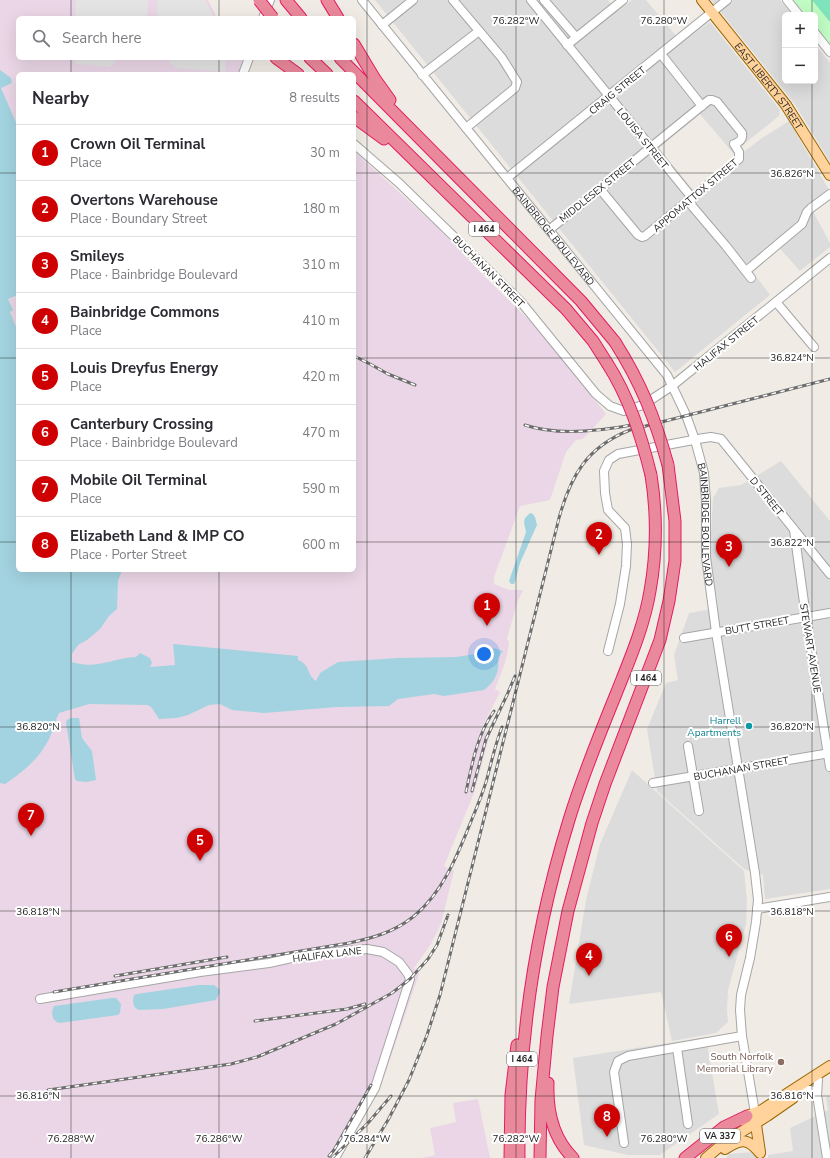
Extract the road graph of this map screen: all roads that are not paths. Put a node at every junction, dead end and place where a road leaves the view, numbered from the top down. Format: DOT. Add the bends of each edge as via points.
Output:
graph roads {
  1 [pos="259,0"];
  2 [pos="270,0"];
  3 [pos="327,0"];
  4 [pos="362,0"];
  5 [pos="414,0"];
  6 [pos="453,0"];
  7 [pos="531,0"];
  8 [pos="544,0"];
  9 [pos="702,0"];
  10 [pos="727,0"];
  11 [pos="787,0"];
  12 [pos="287,1"];
  13 [pos="619,1"];
  14 [pos="712,12"];
  15 [pos="797,12"];
  16 [pos="264,16"];
  17 [pos="271,16"];
  18 [pos="299,16"];
  19 [pos="337,16"];
  20 [pos="382,25"];
  21 [pos="479,31"];
  22 [pos="576,37"];
  23 [pos="818,37"];
  24 [pos="567,45"];
  25 [pos="356,47"];
  26 [pos="830,52"];
  27 [pos="661,54"];
  28 [pos="248,60"];
  29 [pos="279,60"];
  30 [pos="312,60"];
  31 [pos="342,60"];
  32 [pos="245,72"];
  33 [pos="295,72"];
  34 [pos="324,72"];
  35 [pos="354,72"];
  36 [pos="356,74"];
  37 [pos="422,76"];
  38 [pos="609,96"];
  39 [pos="356,103"];
  40 [pos="702,106"];
  41 [pos="356,118"];
  42 [pos="466,128"];
  43 [pos="424,143"];
  44 [pos="356,146"];
  45 [pos="651,147"];
  46 [pos="830,176"];
  47 [pos="507,178"];
  48 [pos="600,189"];
  49 [pos="830,194"];
  50 [pos="450,195"];
  51 [pos="691,200"];
  52 [pos="548,230"];
  53 [pos="830,258"];
  54 [pos="776,302"];
  55 [pos="814,347"];
  56 [pos="672,386"];
  57 [pos="614,407"];
  58 [pos="695,440"];
  59 [pos="794,529"];
  60 [pos="830,574"];
  61 [pos="830,613"];
  62 [pos="806,617"];
  63 [pos="716,632"];
  64 [pos="684,638"];
  65 [pos="608,651"];
  66 [pos="688,746"];
  67 [pos="829,754"];
  68 [pos="830,768"];
  69 [pos="738,769"];
  70 [pos="693,776"];
  71 [pos="653,783"];
  72 [pos="698,811"];
  73 [pos="830,897"];
  74 [pos="757,909"];
  75 [pos="535,961"];
  76 [pos="40,999"];
  77 [pos="547,1036"];
  78 [pos="742,1036"];
  79 [pos="677,1048"];
  80 [pos="830,1066"];
  81 [pos="830,1071"];
  82 [pos="818,1080"];
  83 [pos="805,1090"];
  84 [pos="817,1095"];
  85 [pos="752,1117"];
  86 [pos="688,1124"];
  87 [pos="624,1143"];
  88 [pos="760,1156"];
  89 [pos="335,1158"];
  90 [pos="509,1158"];
  91 [pos="519,1158"];
  92 [pos="540,1158"];
  93 [pos="573,1158"];
  94 [pos="685,1158"];
  95 [pos="694,1158"];
  96 [pos="706,1158"];
  97 [pos="715,1158"];
  98 [pos="827,1158"];
  1 -- 17 [label="highway, bridge"];
  2 -- 16 [label="street"];
  3 -- 19 [label="highway"];
  4 -- 20 [label="street, BAINBRIDGE BOULEVARD"];
  5 -- 20 [label="street"];
  6 -- 21 [label="street"];
  7 -- 24 [label="street, LOUISA STREET"];
  8 -- 22 [label="street"];
  9 -- 14 [label="main road, EAST LIBERTY STREET"];
  10 -- 14 [label="street, CRAIG STREET"];
  11 -- 15 [label="street"];
  12 -- 18 [label="highway"];
  13 -- 22 [label="street"];
  14 -- 27 [label="street, CRAIG STREET"];
  14 -- 46 [label="main road, EAST LIBERTY STREET" via="786,104"];
  20 -- 37 [label="street, BAINBRIDGE BOULEVARD"];
  21 -- 37 [label="street"];
  21 -- 42 [label="street" via="517,82 515,88"];
  22 -- 24 [label="street"];
  23 -- 26 [label="street"];
  24 -- 38 [label="street, LOUISA STREET"];
  25 -- 43 [label="highway" via="383,91"];
  27 -- 38 [label="street, CRAIG STREET"];
  27 -- 40 [label="street"];
  28 -- 32 [label="street"];
  29 -- 33 [label="highway"];
  30 -- 34 [label="highway"];
  31 -- 35 [label="highway, I 464"];
  36 -- 43 [label="highway, I 464"];
  37 -- 42 [label="street, BAINBRIDGE BOULEVARD"];
  38 -- 45 [label="street, LOUISA STREET"];
  38 -- 47 [label="street, CRAIG STREET"];
  39 -- 50 [label="highway, I 464"];
  40 -- 45 [label="street, MIDDLESEX STREET"];
  40 -- 51 [label="street, APPOMATTOX STREET" via="709,100 715,100 742,133 742,139 734,144 739,152 739,159"];
  41 -- 50 [label="highway"];
  42 -- 47 [label="street, BAINBRIDGE BOULEVARD"];
  43 -- 77 [label="highway, I 464, bridge" via="581,301 614,342 652,412 668,465 675,541 666,621 605,784 584,850 559,952"];
  44 -- 57 [label="street, BUCHANAN STREET" via="399,183 508,289 596,394"];
  45 -- 48 [label="street, MIDDLESEX STREET"];
  45 -- 51 [label="street, LOUISA STREET" via="689,194"];
  47 -- 52 [label="street, BAINBRIDGE BOULEVARD"];
  48 -- 51 [label="street, APPOMATTOX STREET" via="642,237"];
  48 -- 52 [label="street, MIDDLESEX STREET"];
  49 -- 51 [label="street, LOUISA STREET" via="811,208 802,224 748,275 692,206"];
  50 -- 75 [label="highway, I 464, bridge" via="566,309 593,341 634,414 654,498 656,532 650,592 639,633 569,820 544,911"];
  52 -- 56 [label="street, BAINBRIDGE BOULEVARD" via="667,375"];
  53 -- 54 [label="street, HALIFAX STREET"];
  54 -- 55 [label="street"];
  54 -- 56 [label="street, HALIFAX STREET"];
  56 -- 57 [label="street, HALIFAX STREET" via="643,405 624,411"];
  56 -- 58 [label="street, BAINBRIDGE BOULEVARD"];
  58 -- 59 [label="street, D STREET" via="712,437 721,439"];
  58 -- 63 [label="street, BAINBRIDGE BOULEVARD" via="705,484 706,557"];
  58 -- 65 [label="street" via="618,454 609,460 604,471 608,510 625,528 627,544 620,604"];
  59 -- 60 [label="street, D STREET"];
  59 -- 62 [label="street, STEWART AVENUE"];
  61 -- 62 [label="street, BUTT STREET"];
  62 -- 63 [label="street, BUTT STREET"];
  62 -- 67 [label="street, STEWART AVENUE"];
  63 -- 64 [label="street, BUTT STREET"];
  63 -- 69 [label="street, BAINBRIDGE BOULEVARD"];
  66 -- 70 [label="street"];
  67 -- 68 [label="street, STEWART AVENUE"];
  67 -- 69 [label="street, BUCHANAN STREET"];
  69 -- 70 [label="street, BUCHANAN STREET"];
  69 -- 74 [label="street, BAINBRIDGE BOULEVARD" via="755,873"];
  70 -- 71 [label="street, BUCHANAN STREET"];
  70 -- 72 [label="street"];
  73 -- 74 [label="street"];
  74 -- 78 [label="street, BAINBRIDGE BOULEVARD" via="741,995"];
  75 -- 90 [label="highway" via="524,1003 514,1067"];
  75 -- 91 [label="highway, I 464" via="524,1039"];
  76 -- 89 [label="street, HALIFAX LANE" via="305,955 367,949 383,952 399,962 410,979 375,1088"];
  77 -- 92 [label="highway, I 464" via="540,1100"];
  77 -- 93 [label="highway" via="548,1087 552,1120 556,1135"];
  78 -- 79 [label="street"];
  78 -- 85 [label="street, BAINBRIDGE BOULEVARD"];
  79 -- 86 [label="street"];
  79 -- 87 [label="street" via="628,1056 617,1064 614,1080"];
  80 -- 85 [label="main road"];
  81 -- 82 [label="main road"];
  82 -- 83 [label="main road"];
  82 -- 84 [label="street"];
  83 -- 84 [label="street" via="811,1089"];
  83 -- 85 [label="main road"];
  84 -- 98 [label="street"];
  85 -- 88 [label="main road, BAINBRIDGE BOULEVARD"];
  85 -- 94 [label="highway" via="724,1127"];
  85 -- 95 [label="main road, VA 337" via="712,1142"];
  85 -- 96 [label="main road, VA 337"];
  88 -- 97 [label="main road" via="752,1144 740,1141"];
}
